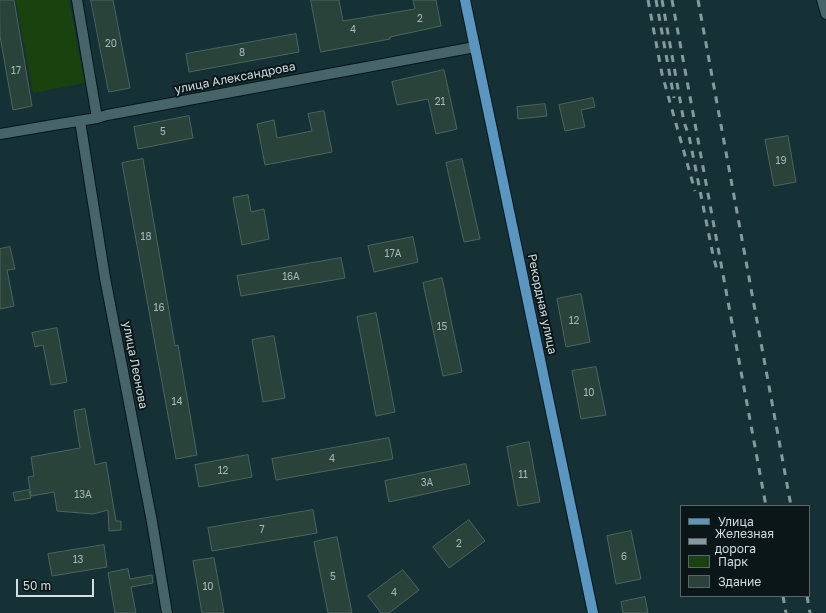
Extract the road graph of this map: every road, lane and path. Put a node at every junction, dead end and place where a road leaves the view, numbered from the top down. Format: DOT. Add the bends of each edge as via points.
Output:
graph roads {
  1 [pos="76,0"];
  2 [pos="465,0"];
  3 [pos="822,0"];
  4 [pos="826,14"];
  5 [pos="475,47"];
  6 [pos="97,118"];
  7 [pos="80,121"];
  8 [pos="0,134"];
  9 [pos="167,613"];
  10 [pos="593,613"];
  1 -- 6 [label="street"];
  2 -- 5 [label="main road, Рекордная улица"];
  3 -- 4 [label="street"];
  5 -- 6 [label="street, улица Александрова"];
  5 -- 10 [label="main road, Рекордная улица"];
  6 -- 7 [label="street, улица Александрова"];
  7 -- 8 [label="street, улица Александрова"];
  7 -- 9 [label="street, улица Леонова" via="105,278"];
}
